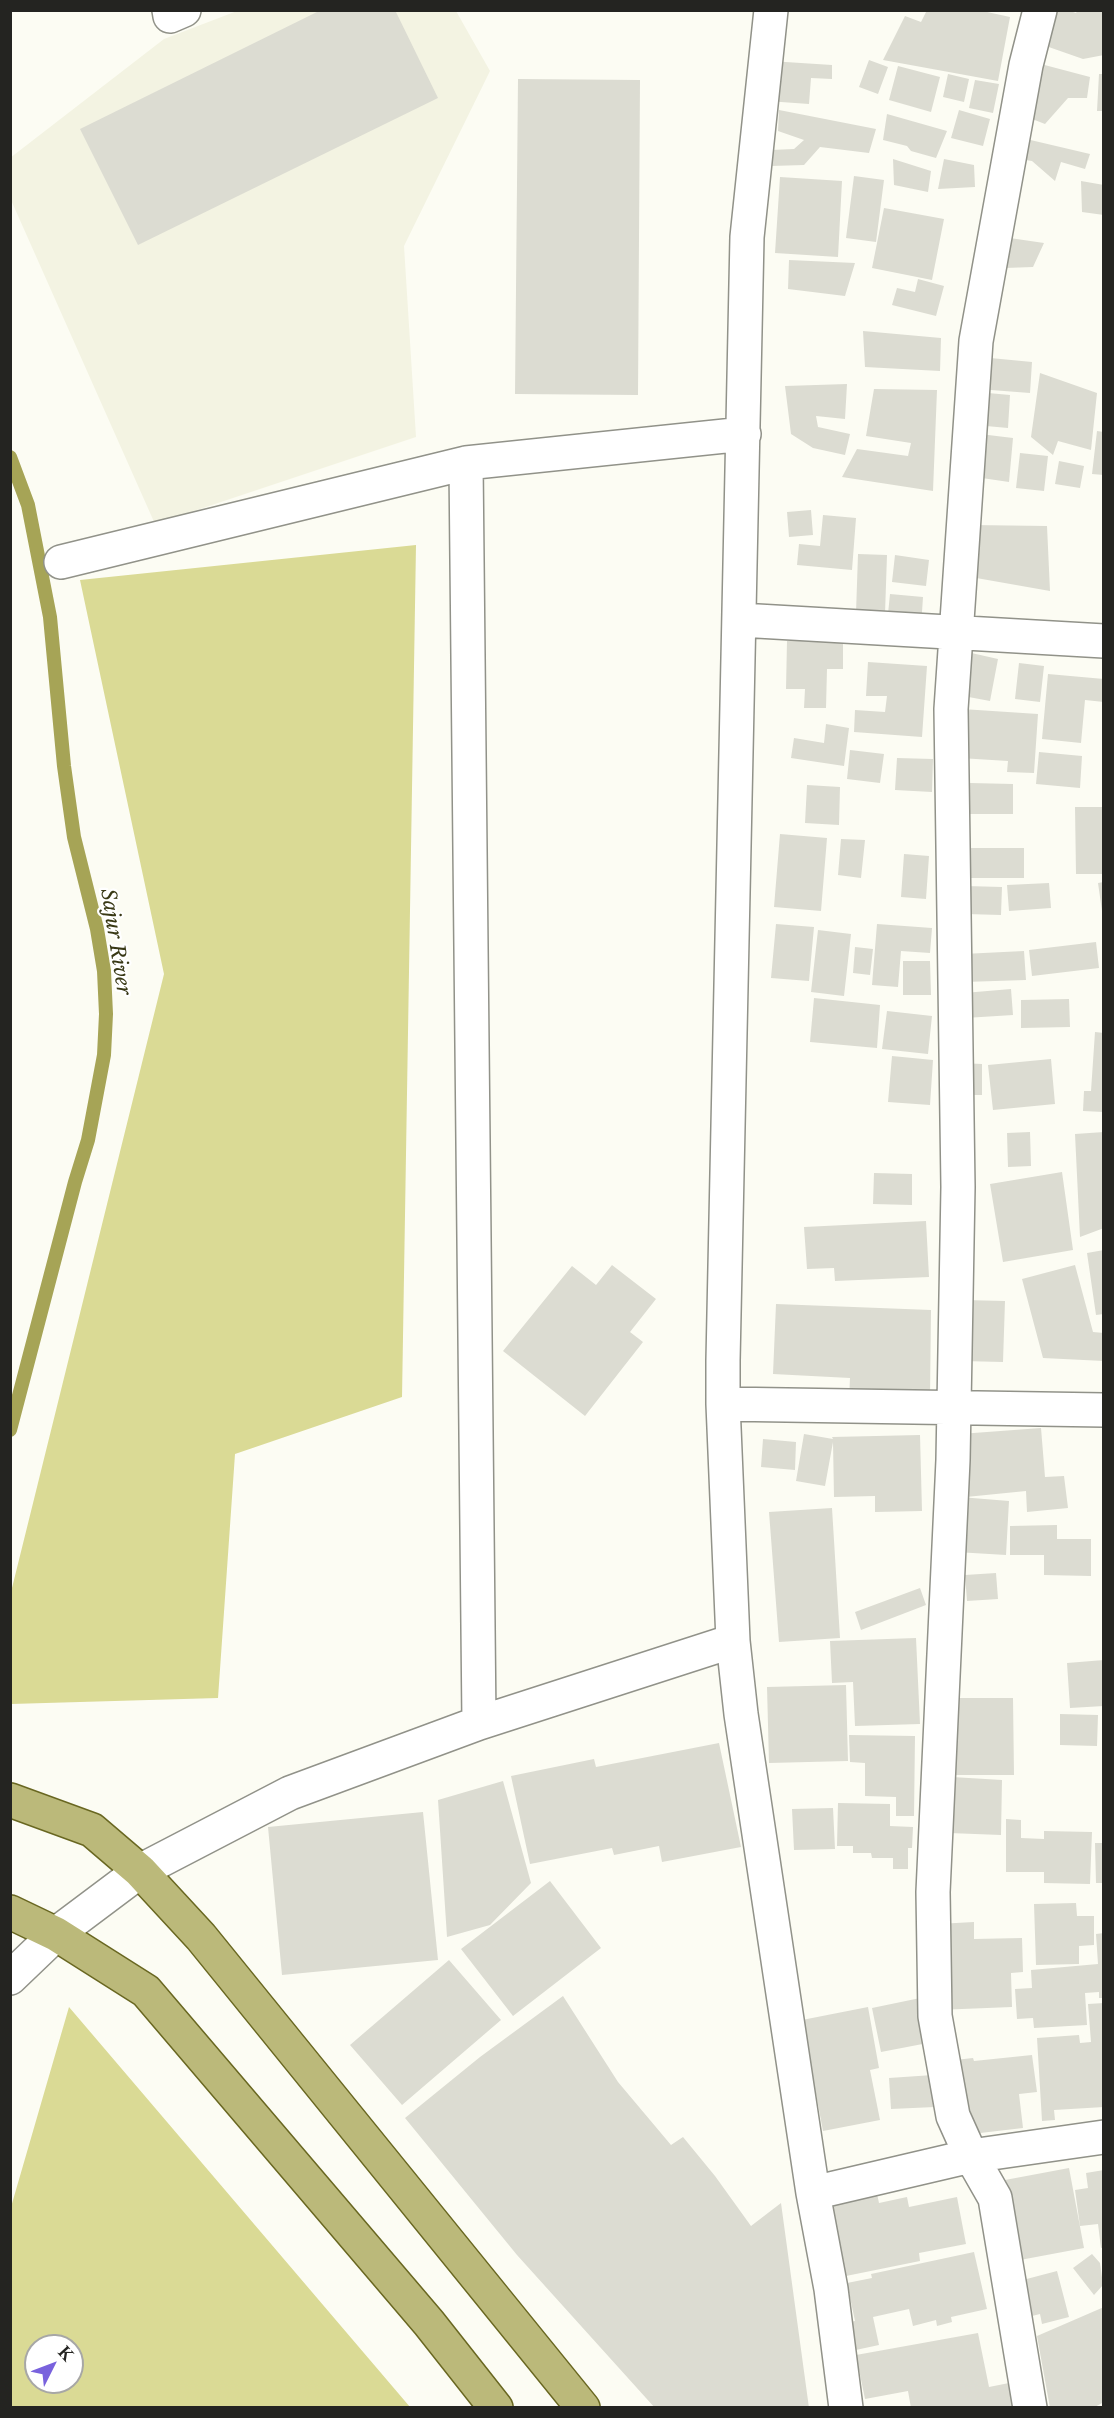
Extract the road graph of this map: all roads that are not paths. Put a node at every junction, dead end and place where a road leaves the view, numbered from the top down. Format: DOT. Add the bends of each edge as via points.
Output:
graph roads {
  1 [pos="169,10"];
  2 [pos="184,10"];
  3 [pos="771,10"];
  4 [pos="1040,10"];
  5 [pos="744,435"];
  6 [pos="466,463"];
  7 [pos="61,562"];
  8 [pos="740,620"];
  9 [pos="956,631"];
  10 [pos="1104,641"];
  11 [pos="723,1404"];
  12 [pos="954,1407"];
  13 [pos="1104,1410"];
  14 [pos="734,1641"];
  15 [pos="479,1723"];
  16 [pos="10,1800"];
  17 [pos="140,1870"];
  18 [pos="10,1912"];
  19 [pos="56,1934"];
  20 [pos="10,1978"];
  21 [pos="1104,2138"];
  22 [pos="970,2156"];
  23 [pos="813,2193"];
  24 [pos="496,2408"];
  25 [pos="583,2408"];
  26 [pos="846,2408"];
  27 [pos="1030,2408"];
  1 -- 2 [label="street" via="170,16"];
  3 -- 5 [label="street" via="747,237"];
  4 -- 9 [label="street" via="1026,65 976,341"];
  5 -- 6 [label="street"];
  5 -- 8 [label="street"];
  6 -- 7 [label="street"];
  6 -- 15 [label="street"];
  8 -- 9 [label="street"];
  8 -- 11 [label="street"];
  9 -- 10 [label="street"];
  9 -- 12 [label="street" via="951,709 958,1186"];
  11 -- 12 [label="street"];
  11 -- 14 [label="street"];
  12 -- 13 [label="street"];
  12 -- 22 [label="street" via="933,1892 935,2016 953,2116"];
  14 -- 15 [label="street"];
  14 -- 23 [label="street" via="741,1714"];
  15 -- 17 [label="street" via="290,1793"];
  16 -- 17 [label="main road" via="92,1830"];
  17 -- 19 [label="street"];
  17 -- 25 [label="main road" via="201,1937"];
  18 -- 19 [label="main road"];
  19 -- 20 [label="street"];
  19 -- 24 [label="main road" via="147,1991 429,2323"];
  21 -- 22 [label="street"];
  22 -- 23 [label="street"];
  22 -- 27 [label="street" via="995,2199"];
  23 -- 26 [label="street" via="831,2289"];
}
